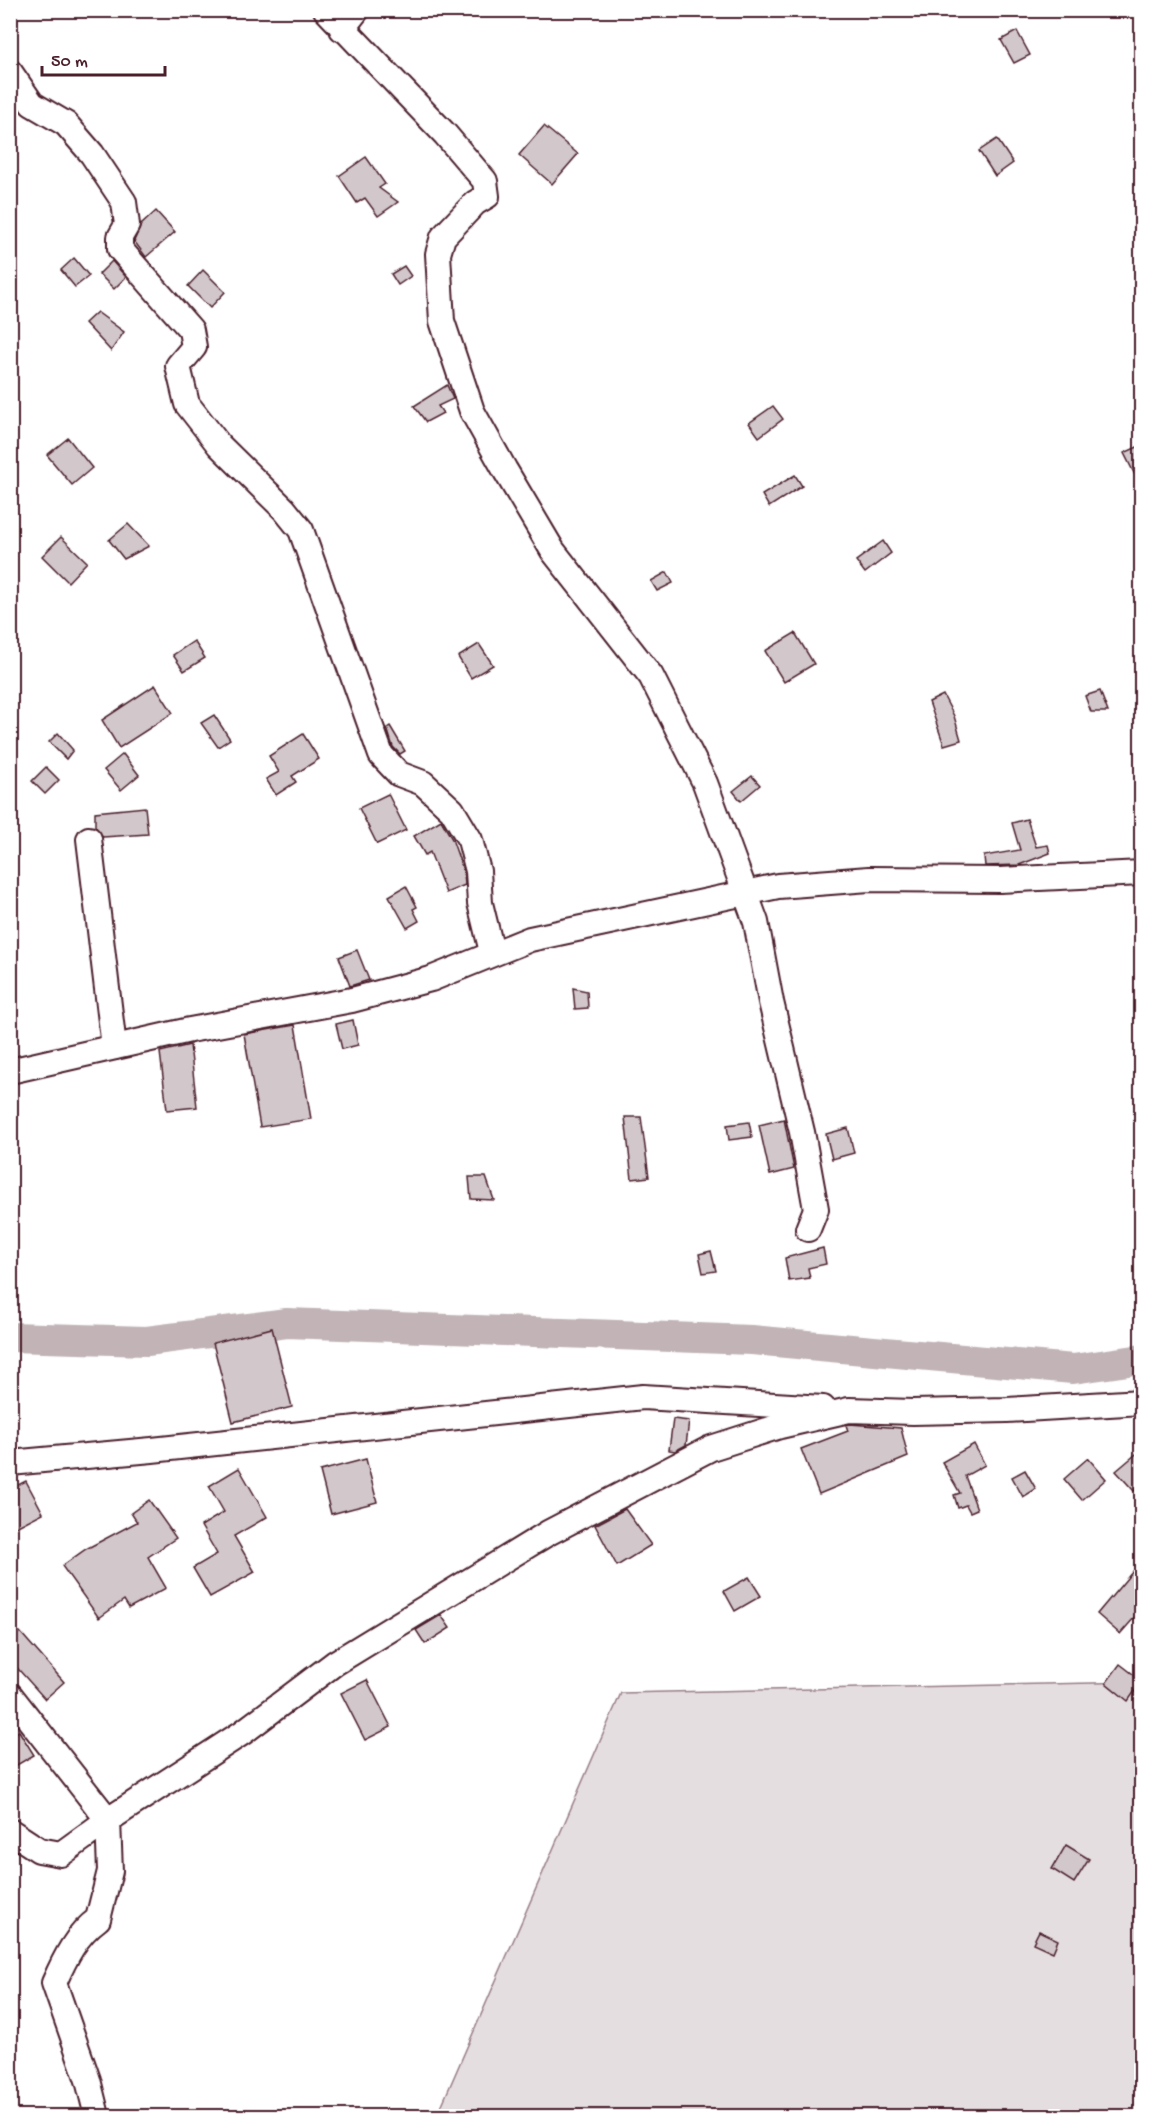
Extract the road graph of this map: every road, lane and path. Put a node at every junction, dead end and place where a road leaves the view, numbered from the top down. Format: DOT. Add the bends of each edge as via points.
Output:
graph roads {
  1 [pos="326,10"];
  2 [pos="350,20"];
  3 [pos="10,72"];
  4 [pos="89,840"];
  5 [pos="1142,873"];
  6 [pos="746,893"];
  7 [pos="492,952"];
  8 [pos="114,1047"];
  9 [pos="10,1071"];
  10 [pos="808,1229"];
  11 [pos="1142,1402"];
  12 [pos="849,1410"];
  13 [pos="10,1463"];
  14 [pos="10,1695"];
  15 [pos="108,1820"];
  16 [pos="10,1831"];
  17 [pos="97,2116"];
  1 -- 2 [label="street"];
  2 -- 6 [label="street" via="485,181 487,196 475,203 443,237 438,254 442,321 472,411 553,551 651,676 705,783"];
  3 -- 7 [label="street" via="32,104 66,124 124,202 127,225 120,237 120,249 191,330 194,346 178,366 187,404 219,445 301,530 381,755 399,774 423,783 452,810 470,840"];
  4 -- 8 [label="street"];
  5 -- 6 [label="street" via="1000,880 869,879 778,886"];
  6 -- 7 [label="street" via="530,939"];
  6 -- 10 [label="street" via="756,922 802,1132 816,1209"];
  7 -- 8 [label="street" via="431,979 352,1000"];
  8 -- 9 [label="street"];
  11 -- 12 [label="street" via="1007,1410"];
  12 -- 13 [label="street" via="643,1397"];
  12 -- 15 [label="street" via="711,1448 548,1533 335,1663 242,1733"];
  14 -- 15 [label="street"];
  15 -- 16 [label="street" via="61,1854 39,1850"];
  15 -- 17 [label="street" via="111,1871 98,1919 83,1930 54,1983"];
}
